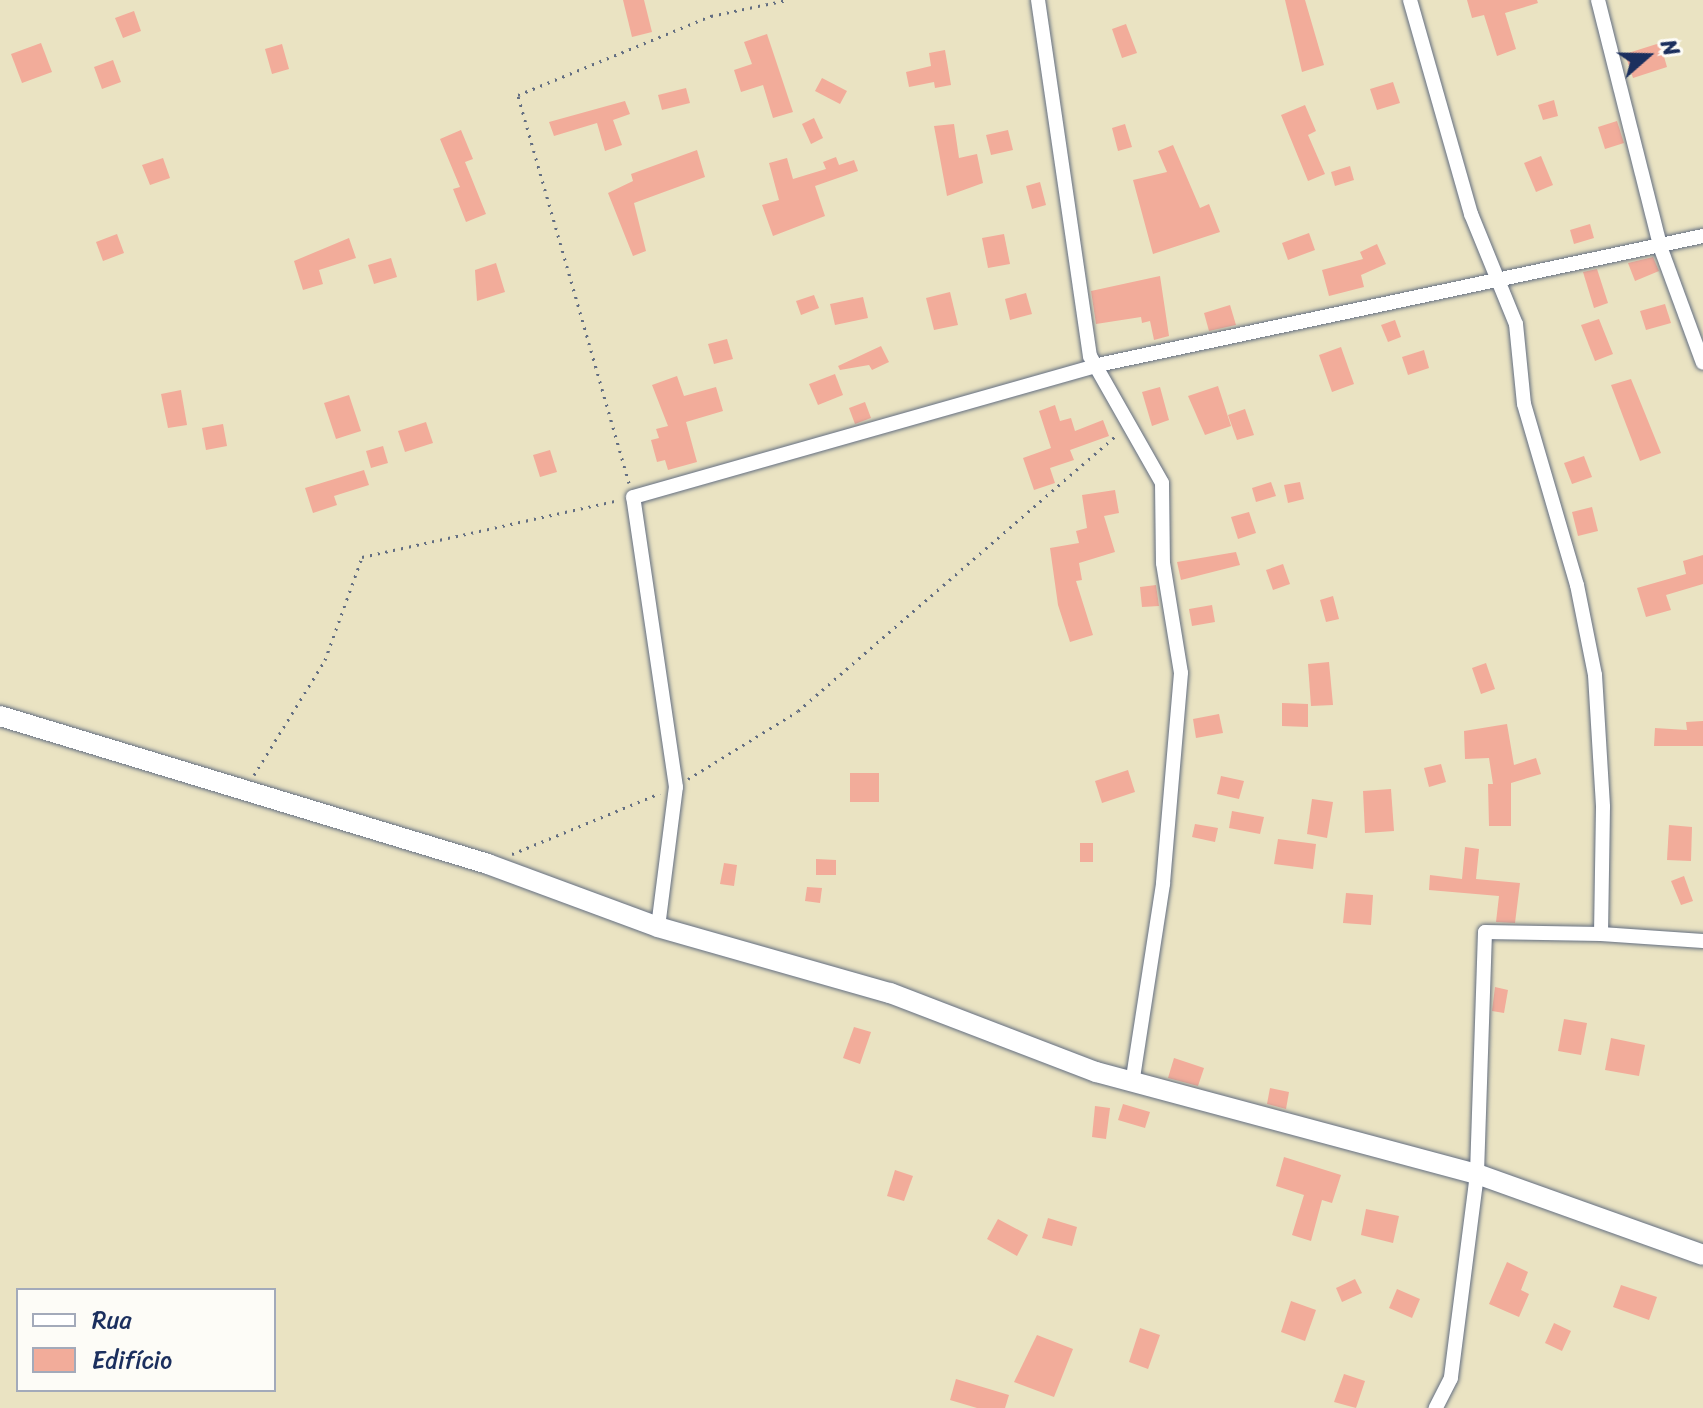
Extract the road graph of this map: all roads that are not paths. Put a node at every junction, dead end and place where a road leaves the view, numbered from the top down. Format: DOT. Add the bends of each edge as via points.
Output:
graph roads {
  1 [pos="1038,0"];
  2 [pos="1410,0"];
  3 [pos="1598,0"];
  4 [pos="1703,236"];
  5 [pos="1661,249"];
  6 [pos="1499,282"];
  7 [pos="1703,363"];
  8 [pos="1098,365"];
  9 [pos="0,716"];
  10 [pos="658,927"];
  11 [pos="1601,934"];
  12 [pos="1703,941"];
  13 [pos="1133,1078"];
  14 [pos="1477,1174"];
  15 [pos="1703,1255"];
  16 [pos="1436,1408"];
  1 -- 8 [label="street" via="1090,356"];
  2 -- 6 [label="street" via="1471,214"];
  3 -- 5 [label="street"];
  4 -- 5 [label="street"];
  5 -- 6 [label="street"];
  5 -- 7 [label="street"];
  6 -- 8 [label="street"];
  6 -- 11 [label="street" via="1516,324 1524,404 1577,585 1595,675 1602,750"];
  8 -- 10 [label="street" via="633,497 676,787"];
  8 -- 13 [label="street" via="1162,483 1163,563 1181,673 1163,884"];
  9 -- 10 [label="street" via="488,864"];
  10 -- 13 [label="street" via="890,993 1096,1072"];
  11 -- 12 [label="street"];
  11 -- 14 [label="street" via="1485,932"];
  13 -- 14 [label="street"];
  14 -- 15 [label="street"];
  14 -- 16 [label="street" via="1451,1378"];
}
